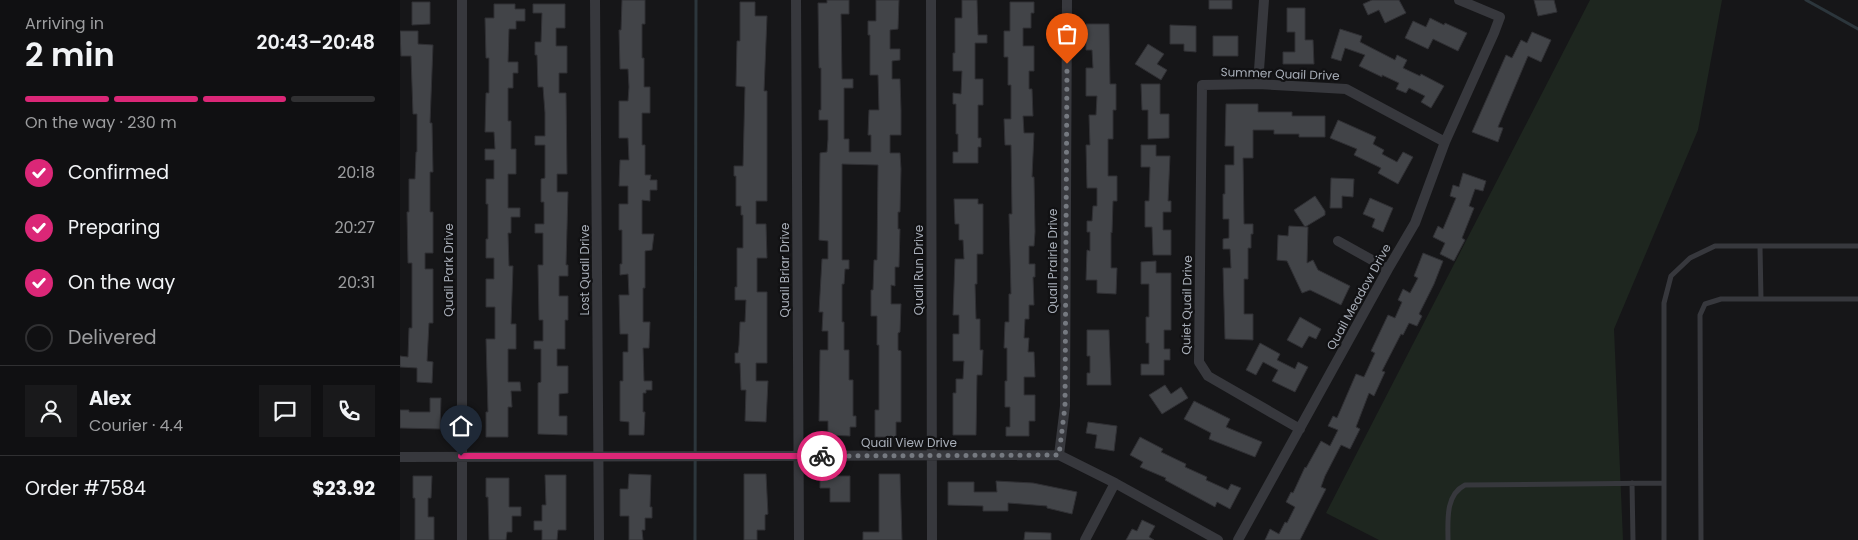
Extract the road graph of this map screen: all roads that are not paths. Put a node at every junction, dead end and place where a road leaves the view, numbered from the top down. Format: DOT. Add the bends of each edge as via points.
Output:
graph roads {
  1 [pos="462,0"];
  2 [pos="595,0"];
  3 [pos="796,0"];
  4 [pos="931,0"];
  5 [pos="1264,0"];
  6 [pos="1459,0"];
  7 [pos="1067,3"];
  8 [pos="1258,84"];
  9 [pos="1202,126"];
  10 [pos="1445,142"];
  11 [pos="1338,240"];
  12 [pos="1760,246"];
  13 [pos="1858,246"];
  14 [pos="1388,269"];
  15 [pos="1761,299"];
  16 [pos="1858,299"];
  17 [pos="1300,429"];
  18 [pos="1059,455"];
  19 [pos="461,456"];
  20 [pos="599,456"];
  21 [pos="798,456"];
  22 [pos="931,456"];
  23 [pos="400,457"];
  24 [pos="1115,483"];
  25 [pos="1632,483"];
  26 [pos="1664,483"];
  27 [pos="462,540"];
  28 [pos="598,540"];
  29 [pos="798,540"];
  30 [pos="932,540"];
  31 [pos="1085,540"];
  32 [pos="1218,540"];
  33 [pos="1238,540"];
  34 [pos="1448,540"];
  35 [pos="1633,540"];
  36 [pos="1664,540"];
  37 [pos="1701,540"];
  1 -- 19 [label="street, Quail Park Drive"];
  2 -- 20 [label="street, Lost Quail Drive"];
  3 -- 21 [label="street, Quail Briar Drive"];
  4 -- 22 [label="street, Quail Run Drive"];
  5 -- 8 [label="street"];
  6 -- 10 [label="street, Quail Meadow Drive" via="1500,17"];
  7 -- 18 [label="street, Quail Prairie Drive" via="1065,406"];
  8 -- 9 [label="street, Summer Quail Drive" via="1202,85"];
  8 -- 10 [label="street, Summer Quail Drive" via="1346,89"];
  9 -- 17 [label="street, Quiet Quail Drive" via="1199,362 1208,376"];
  10 -- 14 [label="street, Quail Meadow Drive" via="1415,223"];
  11 -- 14 [label="street"];
  12 -- 13 [label="lane"];
  12 -- 15 [label="lane"];
  12 -- 26 [label="lane" via="1715,246 1690,258 1670,276 1664,303"];
  14 -- 17 [label="street, Quail Meadow Drive"];
  15 -- 16 [label="lane"];
  15 -- 37 [label="lane" via="1721,299 1705,304 1700,315"];
  17 -- 33 [label="street, Quail Meadow Drive"];
  18 -- 22 [label="street, Quail View Drive"];
  18 -- 24 [label="street, Quail View Drive"];
  19 -- 20 [label="street, Quail View Drive"];
  19 -- 23 [label="street, Quail View Drive"];
  19 -- 27 [label="street, Quail Park Drive"];
  20 -- 21 [label="street, Quail View Drive"];
  20 -- 28 [label="street, Lost Quail Drive"];
  21 -- 22 [label="street, Quail View Drive"];
  21 -- 29 [label="street, Quail Briar Drive"];
  22 -- 30 [label="street, Quail Run Drive"];
  24 -- 31 [label="street"];
  24 -- 32 [label="street, Quail View Drive"];
  25 -- 26 [label="lane"];
  25 -- 34 [label="lane" via="1465,485 1452,496"];
  25 -- 35 [label="lane"];
  26 -- 36 [label="lane"];
}
